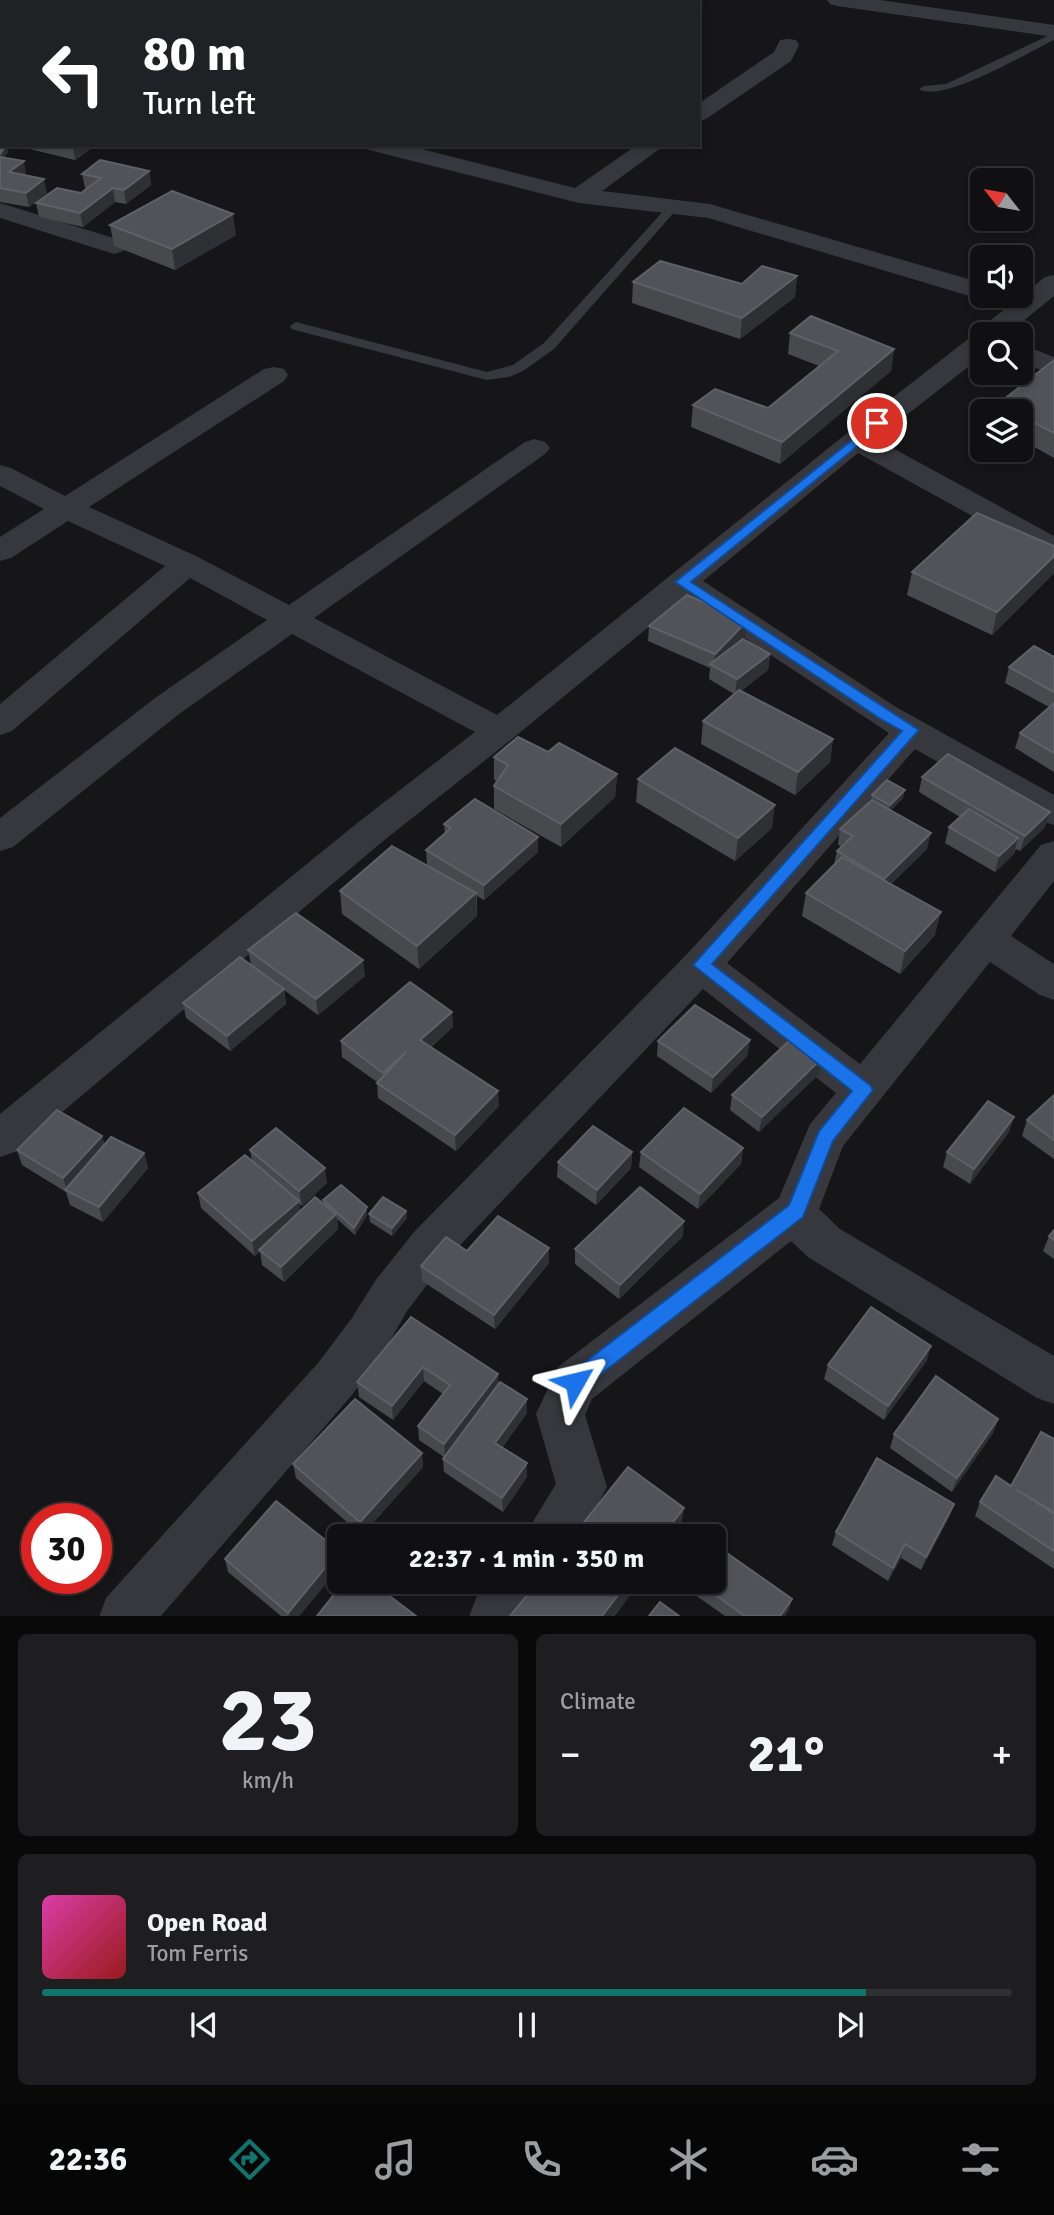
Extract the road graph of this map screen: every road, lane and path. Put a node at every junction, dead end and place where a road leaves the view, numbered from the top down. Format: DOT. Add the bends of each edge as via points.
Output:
graph roads {
  1 [pos="849,1"];
  2 [pos="1054,33"];
  3 [pos="788,44"];
  4 [pos="923,89"];
  5 [pos="700,113"];
  6 [pos="385,147"];
  7 [pos="650,147"];
  8 [pos="579,196"];
  9 [pos="671,209"];
  10 [pos="0,211"];
  11 [pos="114,246"];
  12 [pos="1054,283"];
  13 [pos="970,287"];
  14 [pos="1033,300"];
  15 [pos="1022,308"];
  16 [pos="1005,322"];
  17 [pos="296,326"];
  18 [pos="970,351"];
  19 [pos="1033,358"];
  20 [pos="1054,367"];
  21 [pos="274,375"];
  22 [pos="856,440"];
  23 [pos="534,448"];
  24 [pos="0,474"];
  25 [pos="65,508"];
  26 [pos="1054,548"];
  27 [pos="0,551"];
  28 [pos="187,564"];
  29 [pos="682,582"];
  30 [pos="289,618"];
  31 [pos="0,723"];
  32 [pos="500,730"];
  33 [pos="912,730"];
  34 [pos="1054,812"];
  35 [pos="0,838"];
  36 [pos="1054,855"];
  37 [pos="984,938"];
  38 [pos="701,965"];
  39 [pos="1054,984"];
  40 [pos="863,1090"];
  41 [pos="0,1139"];
  42 [pos="796,1211"];
  43 [pos="1054,1382"];
  44 [pos="559,1524"];
  45 [pos="511,1594"];
  46 [pos="125,1616"];
  47 [pos="495,1616"];
  1 -- 2 [label="street"];
  2 -- 4 [label="lane" via="948,87"];
  3 -- 5 [label="street" via="783,56"];
  6 -- 8 [label="street"];
  7 -- 8 [label="street"];
  8 -- 9 [label="street"];
  9 -- 13 [label="street" via="710,211"];
  9 -- 17 [label="lane" via="549,346 504,374 487,376"];
  10 -- 11 [label="street"];
  12 -- 14 [label="street"];
  15 -- 16 [label="street"];
  18 -- 22 [label="street"];
  19 -- 20 [label="street"];
  21 -- 25 [label="street"];
  22 -- 26 [label="street"];
  22 -- 29 [label="street"];
  23 -- 30 [label="street"];
  24 -- 25 [label="street"];
  25 -- 27 [label="street"];
  25 -- 28 [label="street"];
  28 -- 30 [label="street"];
  28 -- 31 [label="street"];
  29 -- 32 [label="street"];
  29 -- 33 [label="street"];
  30 -- 32 [label="street"];
  30 -- 35 [label="street" via="167,706"];
  32 -- 41 [label="street"];
  33 -- 34 [label="street"];
  33 -- 38 [label="street"];
  36 -- 37 [label="street"];
  37 -- 39 [label="street"];
  37 -- 40 [label="street"];
  38 -- 40 [label="street"];
  38 -- 46 [label="street" via="430,1246 335,1379"];
  40 -- 42 [label="street" via="825,1137"];
  42 -- 43 [label="street" via="824,1243"];
  42 -- 44 [label="street" via="575,1382 559,1414 582,1487"];
  45 -- 47 [label="street"];
}
